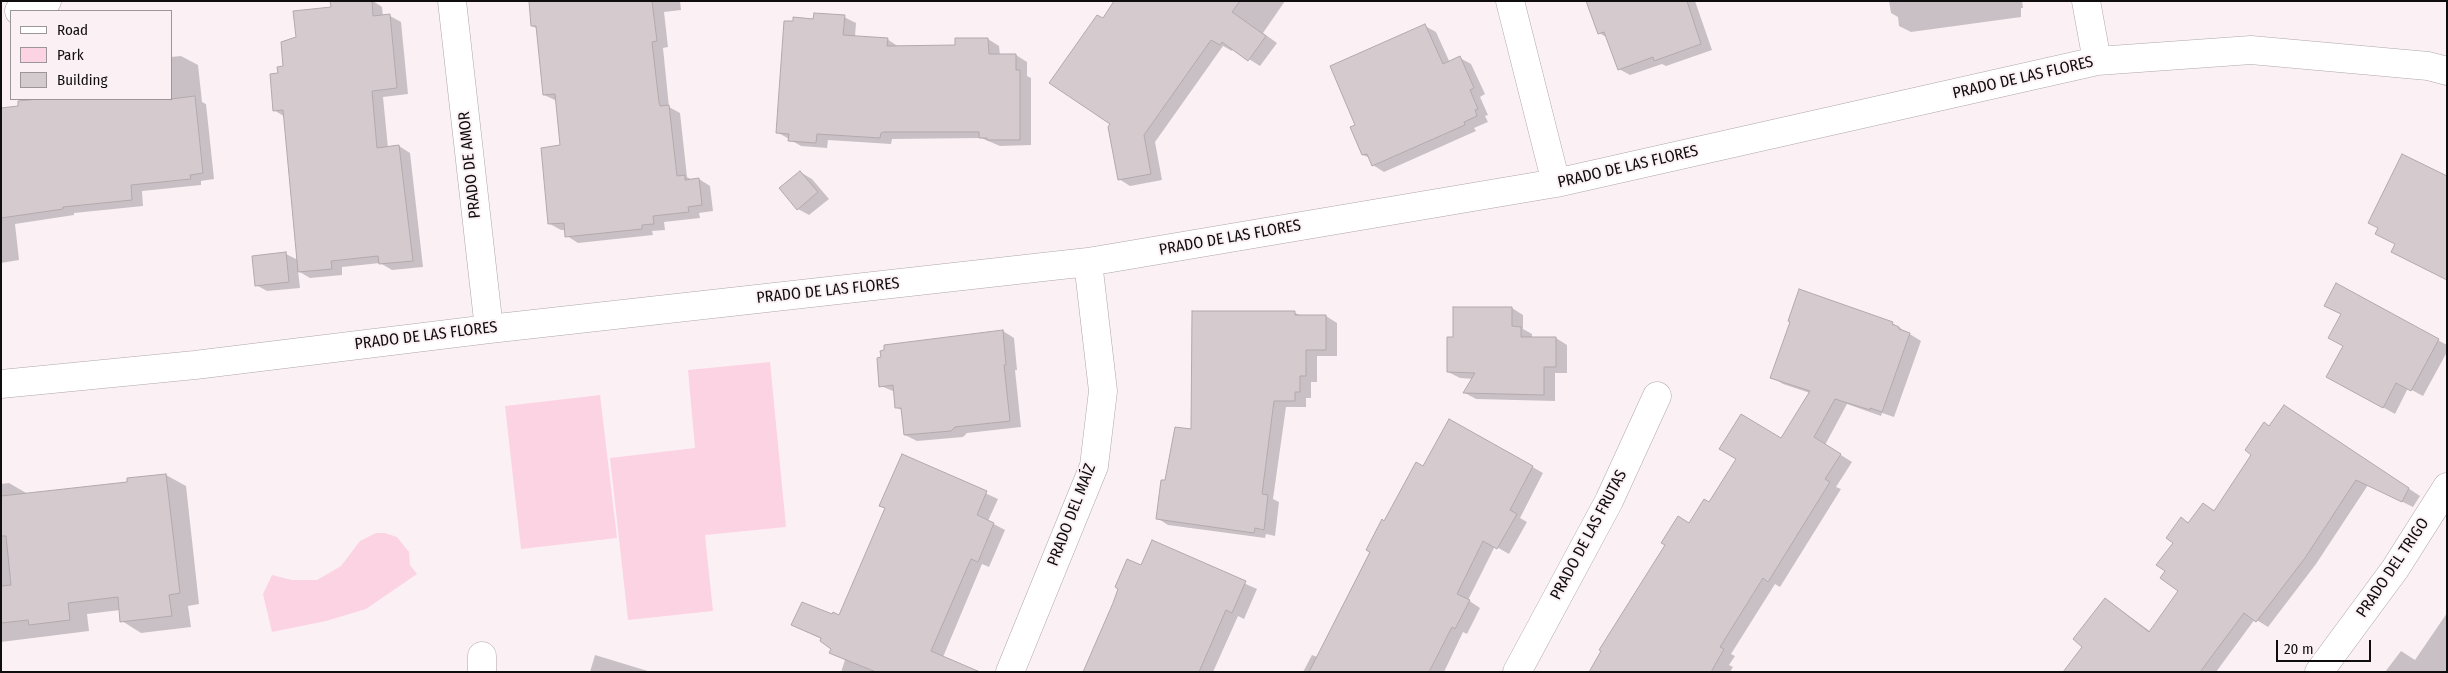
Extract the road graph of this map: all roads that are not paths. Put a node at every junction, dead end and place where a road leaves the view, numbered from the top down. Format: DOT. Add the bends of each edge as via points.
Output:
graph roads {
  1 [pos="47,1"];
  2 [pos="452,1"];
  3 [pos="1510,1"];
  4 [pos="2086,1"];
  5 [pos="22,10"];
  6 [pos="2097,61"];
  7 [pos="2447,72"];
  8 [pos="1556,183"];
  9 [pos="1088,262"];
  10 [pos="489,329"];
  11 [pos="1,384"];
  12 [pos="1657,396"];
  13 [pos="2447,487"];
  14 [pos="1010,672"];
  15 [pos="1517,672"];
  16 [pos="2320,672"];
  1 -- 5 [label="street"];
  2 -- 10 [label="street, PRADO DE AMOR"];
  3 -- 8 [label="street"];
  4 -- 6 [label="street"];
  6 -- 7 [label="street, PRADO DE LAS FLORES" via="2251,50 2428,66"];
  6 -- 8 [label="street, PRADO DE LAS FLORES"];
  8 -- 9 [label="street, PRADO DE LAS FLORES"];
  9 -- 10 [label="street, PRADO DE LAS FLORES"];
  9 -- 14 [label="street, PRADO DEL MAÍZ" via="1103,391 1094,466"];
  10 -- 11 [label="street, PRADO DE LAS FLORES"];
  12 -- 15 [label="street, PRADO DE LAS FRUTAS" via="1609,502"];
  13 -- 16 [label="street, PRADO DEL TRIGO" via="2395,569"];
}
